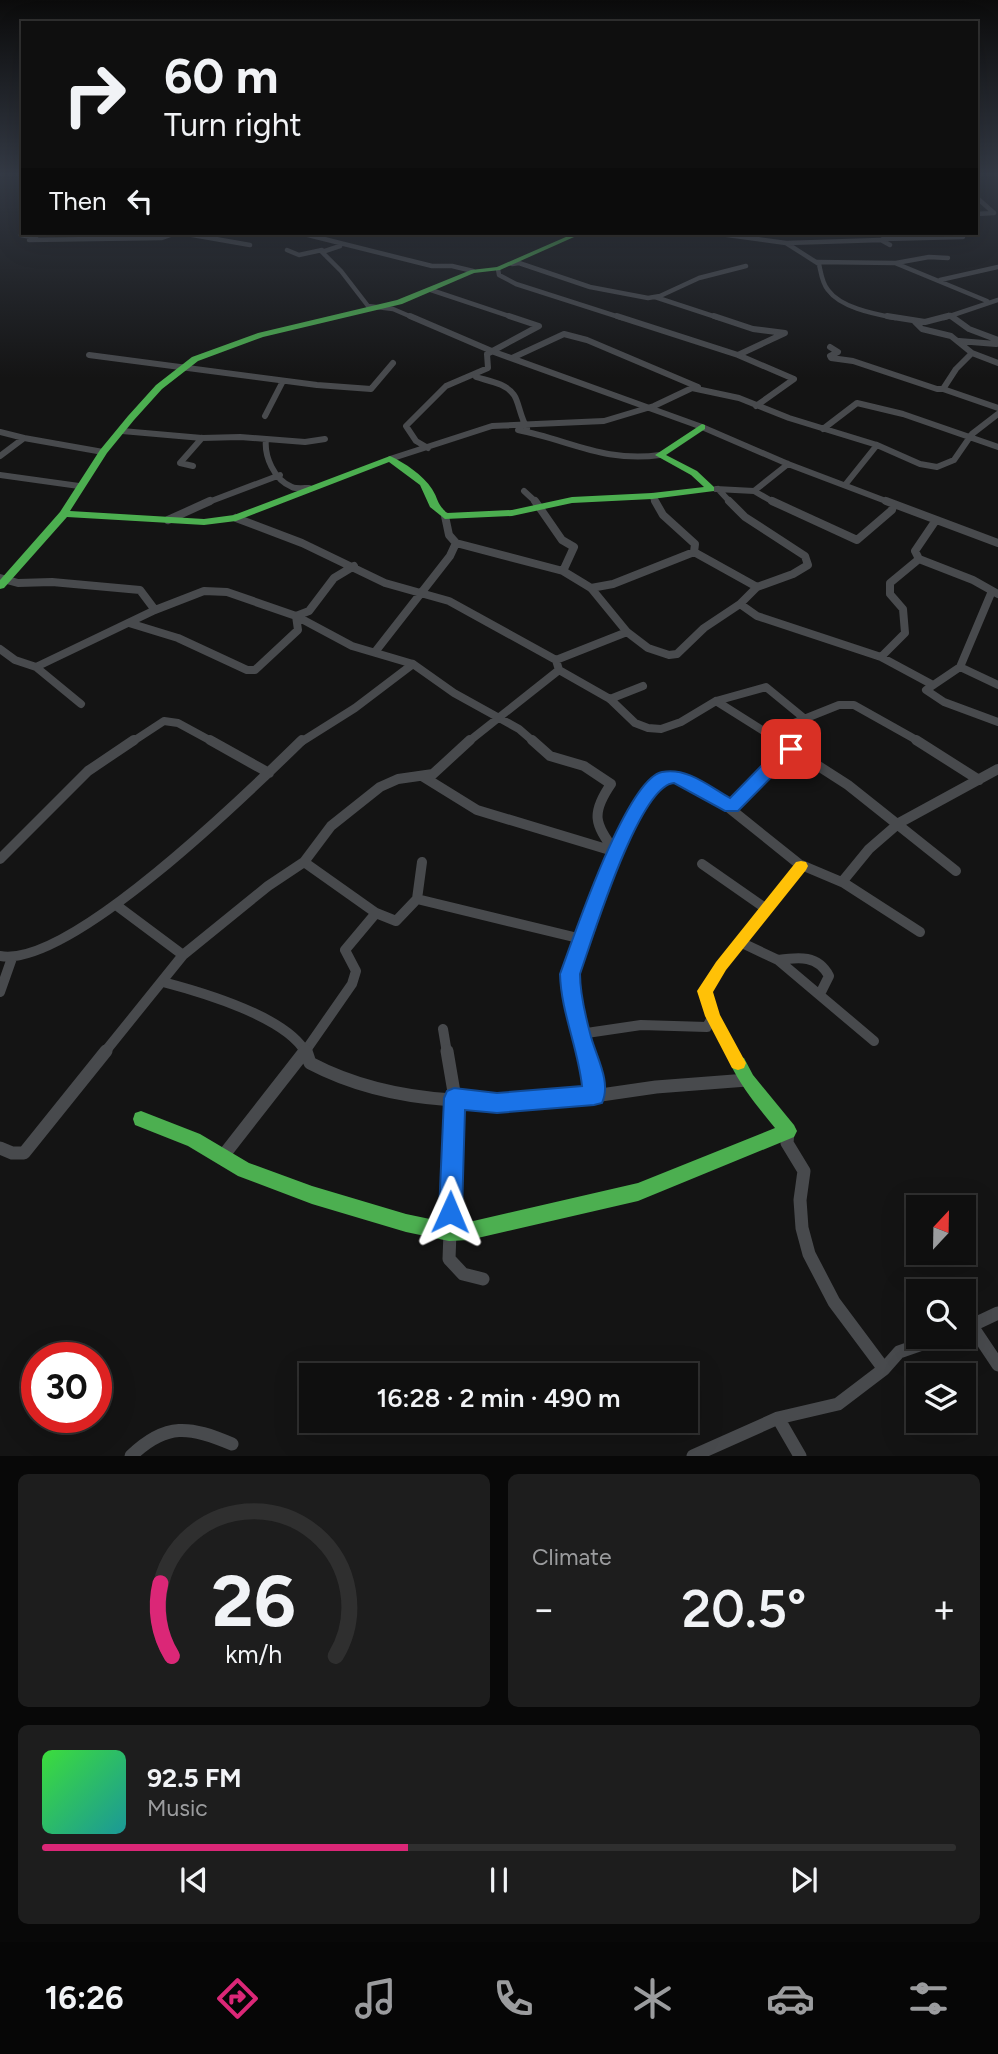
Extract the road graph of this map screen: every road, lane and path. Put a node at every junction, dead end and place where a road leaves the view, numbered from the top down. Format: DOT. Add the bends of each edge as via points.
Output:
graph roads {
  1 [pos="238,243"];
  2 [pos="336,243"];
  3 [pos="540,243"];
  4 [pos="558,243"];
  5 [pos="786,243"];
  6 [pos="886,243"];
  7 [pos="250,245"];
  8 [pos="343,245"];
  9 [pos="890,245"];
  10 [pos="287,250"];
  11 [pos="322,250"];
  12 [pos="948,258"];
  13 [pos="817,262"];
  14 [pos="895,263"];
  15 [pos="512,264"];
  16 [pos="746,265"];
  17 [pos="998,267"];
  18 [pos="498,270"];
  19 [pos="477,271"];
  20 [pos="939,280"];
  21 [pos="431,290"];
  22 [pos="654,297"];
  23 [pos="987,300"];
  24 [pos="998,300"];
  25 [pos="385,306"];
  26 [pos="367,309"];
  27 [pos="949,315"];
  28 [pos="914,321"];
  29 [pos="959,341"];
  30 [pos="998,342"];
  31 [pos="830,347"];
  32 [pos="494,352"];
  33 [pos="972,353"];
  34 [pos="89,355"];
  35 [pos="738,355"];
  36 [pos="512,358"];
  37 [pos="393,363"];
  38 [pos="998,363"];
  39 [pos="186,366"];
  40 [pos="477,377"];
  41 [pos="283,381"];
  42 [pos="700,388"];
  43 [pos="943,388"];
  44 [pos="756,406"];
  45 [pos="643,407"];
  46 [pos="998,408"];
  47 [pos="998,414"];
  48 [pos="265,416"];
  49 [pos="524,425"];
  50 [pos="492,426"];
  51 [pos="702,427"];
  52 [pos="823,429"];
  53 [pos="122,431"];
  54 [pos="0,432"];
  55 [pos="534,433"];
  56 [pos="24,438"];
  57 [pos="202,438"];
  58 [pos="970,438"];
  59 [pos="266,439"];
  60 [pos="325,439"];
  61 [pos="877,445"];
  62 [pos="998,447"];
  63 [pos="430,448"];
  64 [pos="103,452"];
  65 [pos="0,456"];
  66 [pos="660,456"];
  67 [pos="390,459"];
  68 [pos="788,464"];
  69 [pos="193,466"];
  70 [pos="0,475"];
  71 [pos="280,475"];
  72 [pos="845,485"];
  73 [pos="79,486"];
  74 [pos="309,488"];
  75 [pos="715,489"];
  76 [pos="524,491"];
  77 [pos="754,491"];
  78 [pos="652,496"];
  79 [pos="893,505"];
  80 [pos="541,506"];
  81 [pos="64,514"];
  82 [pos="445,516"];
  83 [pos="236,518"];
  84 [pos="168,520"];
  85 [pos="936,520"];
  86 [pos="998,542"];
  87 [pos="456,543"];
  88 [pos="694,552"];
  89 [pos="919,559"];
  90 [pos="354,566"];
  91 [pos="563,571"];
  92 [pos="2,581"];
  93 [pos="757,587"];
  94 [pos="591,588"];
  95 [pos="421,592"];
  96 [pos="995,592"];
  97 [pos="740,604"];
  98 [pos="155,610"];
  99 [pos="296,616"];
  100 [pos="129,623"];
  101 [pos="627,632"];
  102 [pos="0,649"];
  103 [pos="375,652"];
  104 [pos="881,657"];
  105 [pos="413,663"];
  106 [pos="557,665"];
  107 [pos="36,667"];
  108 [pos="960,667"];
  109 [pos="933,685"];
  110 [pos="998,685"];
  111 [pos="643,687"];
  112 [pos="610,699"];
  113 [pos="716,701"];
  114 [pos="81,704"];
  115 [pos="497,719"];
  116 [pos="805,719"];
  117 [pos="998,722"];
  118 [pos="769,733"];
  119 [pos="791,749"];
  120 [pos="998,769"];
  121 [pos="269,773"];
  122 [pos="422,775"];
  123 [pos="979,780"];
  124 [pos="732,807"];
  125 [pos="899,823"];
  126 [pos="615,851"];
  127 [pos="0,859"];
  128 [pos="304,862"];
  129 [pos="422,862"];
  130 [pos="702,864"];
  131 [pos="801,866"];
  132 [pos="956,871"];
  133 [pos="842,882"];
  134 [pos="417,899"];
  135 [pos="116,905"];
  136 [pos="765,908"];
  137 [pos="376,914"];
  138 [pos="920,932"];
  139 [pos="582,939"];
  140 [pos="740,942"];
  141 [pos="183,955"];
  142 [pos="0,956"];
  143 [pos="12,958"];
  144 [pos="778,960"];
  145 [pos="163,982"];
  146 [pos="0,992"];
  147 [pos="820,994"];
  148 [pos="713,1016"];
  149 [pos="443,1029"];
  150 [pos="579,1034"];
  151 [pos="874,1041"];
  152 [pos="305,1050"];
  153 [pos="747,1080"];
  154 [pos="594,1096"];
  155 [pos="454,1098"];
  156 [pos="141,1119"];
  157 [pos="788,1131"];
  158 [pos="0,1148"];
  159 [pos="223,1156"];
  160 [pos="449,1231"];
  161 [pos="483,1279"];
  162 [pos="998,1313"];
  163 [pos="976,1324"];
  164 [pos="976,1338"];
  165 [pos="908,1349"];
  166 [pos="998,1365"];
  167 [pos="884,1369"];
  168 [pos="778,1418"];
  169 [pos="232,1444"];
  170 [pos="131,1455"];
  171 [pos="694,1455"];
  172 [pos="800,1455"];
  1 -- 7 [label="street"];
  2 -- 8 [label="street"];
  3 -- 19 [label="street"];
  4 -- 15 [label="street"];
  5 -- 13 [label="street"];
  6 -- 9 [label="street"];
  8 -- 11 [label="street"];
  8 -- 19 [label="street" via="432,266"];
  10 -- 11 [label="street" via="299,255"];
  11 -- 26 [label="street"];
  12 -- 14 [label="street"];
  13 -- 14 [label="street"];
  13 -- 28 [label="street" via="825,287 834,296 894,319"];
  14 -- 20 [label="street"];
  15 -- 18 [label="street"];
  15 -- 22 [label="street" via="621,294"];
  16 -- 22 [label="street" via="712,273"];
  17 -- 20 [label="street"];
  18 -- 19 [label="street"];
  18 -- 35 [label="street" via="516,284"];
  19 -- 21 [label="street"];
  20 -- 23 [label="street"];
  21 -- 25 [label="street"];
  21 -- 32 [label="street" via="539,326"];
  22 -- 35 [label="street" via="753,329 785,333"];
  23 -- 24 [label="street"];
  23 -- 27 [label="street"];
  25 -- 26 [label="street"];
  25 -- 32 [label="street"];
  26 -- 39 [label="street" via="261,335"];
  27 -- 28 [label="street"];
  27 -- 30 [label="street"];
  28 -- 29 [label="street" via="922,329"];
  29 -- 30 [label="street"];
  29 -- 33 [label="street"];
  31 -- 43 [label="street" via="838,352 831,358"];
  32 -- 36 [label="street"];
  32 -- 40 [label="street" via="486,354 488,368"];
  33 -- 38 [label="street"];
  33 -- 43 [label="street"];
  34 -- 39 [label="street"];
  35 -- 44 [label="street" via="794,379"];
  36 -- 42 [label="street" via="564,334"];
  36 -- 45 [label="street"];
  37 -- 41 [label="street" via="371,389"];
  39 -- 41 [label="street"];
  39 -- 53 [label="street" via="159,387"];
  40 -- 49 [label="street" via="514,395"];
  40 -- 63 [label="street" via="450,384 405,426 421,446"];
  41 -- 48 [label="street"];
  42 -- 44 [label="street"];
  42 -- 45 [label="street"];
  43 -- 46 [label="street"];
  44 -- 52 [label="street"];
  45 -- 49 [label="street" via="604,421"];
  45 -- 51 [label="street"];
  47 -- 58 [label="street"];
  49 -- 50 [label="street"];
  49 -- 55 [label="street"];
  50 -- 55 [label="street"];
  50 -- 63 [label="street"];
  51 -- 66 [label="street"];
  51 -- 68 [label="street"];
  52 -- 58 [label="street" via="857,403"];
  52 -- 61 [label="street"];
  53 -- 57 [label="street"];
  53 -- 64 [label="street"];
  54 -- 56 [label="street"];
  55 -- 66 [label="street" via="608,458"];
  56 -- 64 [label="street"];
  56 -- 65 [label="street"];
  57 -- 59 [label="street"];
  57 -- 69 [label="street" via="180,463"];
  58 -- 61 [label="street" via="954,460 937,467"];
  58 -- 62 [label="street"];
  59 -- 60 [label="street"];
  59 -- 71 [label="street" via="263,452"];
  61 -- 72 [label="street"];
  63 -- 67 [label="street"];
  64 -- 73 [label="street"];
  66 -- 75 [label="street"];
  67 -- 74 [label="street"];
  67 -- 82 [label="street" via="426,485 433,505"];
  68 -- 72 [label="street"];
  68 -- 77 [label="street"];
  70 -- 73 [label="street"];
  71 -- 74 [label="street" via="292,487"];
  71 -- 84 [label="street"];
  72 -- 79 [label="street"];
  73 -- 81 [label="street"];
  74 -- 83 [label="street"];
  75 -- 77 [label="street"];
  75 -- 78 [label="street"];
  75 -- 93 [label="street" via="745,517 809,561 793,574"];
  76 -- 80 [label="street"];
  77 -- 79 [label="street" via="857,540"];
  78 -- 80 [label="street"];
  78 -- 88 [label="street" via="663,515 695,544"];
  79 -- 85 [label="street"];
  80 -- 82 [label="street" via="512,513"];
  80 -- 91 [label="street" via="562,540 574,547"];
  81 -- 84 [label="street"];
  81 -- 92 [label="street"];
  82 -- 87 [label="street"];
  83 -- 84 [label="street"];
  83 -- 90 [label="street"];
  85 -- 86 [label="street"];
  85 -- 89 [label="street" via="915,551"];
  87 -- 91 [label="street"];
  87 -- 95 [label="street"];
  88 -- 93 [label="street"];
  88 -- 94 [label="street"];
  89 -- 96 [label="street"];
  89 -- 104 [label="street" via="890,583 890,594 903,609 905,633"];
  90 -- 95 [label="street" via="385,583"];
  90 -- 99 [label="street" via="333,579 305,615"];
  91 -- 94 [label="street"];
  92 -- 98 [label="street" via="140,590"];
  93 -- 97 [label="street"];
  94 -- 101 [label="street"];
  95 -- 103 [label="street"];
  95 -- 106 [label="street" via="449,601"];
  96 -- 108 [label="street"];
  97 -- 101 [label="street" via="704,628 677,654 648,648"];
  97 -- 104 [label="street" via="766,619"];
  98 -- 99 [label="street" via="204,591 227,592"];
  98 -- 100 [label="street"];
  99 -- 100 [label="street" via="298,630 255,670"];
  99 -- 103 [label="street" via="352,646"];
  100 -- 107 [label="street"];
  101 -- 106 [label="street"];
  102 -- 107 [label="street"];
  103 -- 105 [label="street"];
  104 -- 109 [label="street"];
  105 -- 115 [label="street"];
  105 -- 121 [label="street" via="355,708 304,739"];
  106 -- 112 [label="street"];
  106 -- 115 [label="street"];
  107 -- 114 [label="street"];
  108 -- 109 [label="street"];
  108 -- 110 [label="street"];
  109 -- 117 [label="street" via="926,690 932,696"];
  111 -- 112 [label="street"];
  112 -- 113 [label="street" via="635,723 661,729"];
  113 -- 116 [label="street" via="766,687"];
  113 -- 118 [label="street"];
  115 -- 122 [label="street" via="433,774"];
  115 -- 126 [label="street" via="519,729 550,756 584,766 611,784 594,814"];
  116 -- 118 [label="street"];
  116 -- 123 [label="street" via="839,705 855,705"];
  118 -- 119 [label="street"];
  119 -- 124 [label="street"];
  119 -- 125 [label="street"];
  120 -- 123 [label="street"];
  121 -- 127 [label="street" via="178,723 164,721 88,771"];
  121 -- 135 [label="street"];
  122 -- 126 [label="street" via="477,810"];
  122 -- 128 [label="street" via="380,786 331,826"];
  123 -- 125 [label="street"];
  124 -- 126 [label="street" via="686,780 662,778 651,787"];
  124 -- 131 [label="street"];
  125 -- 132 [label="street"];
  125 -- 133 [label="street" via="869,849"];
  126 -- 139 [label="street"];
  128 -- 137 [label="street"];
  128 -- 141 [label="street"];
  129 -- 134 [label="street"];
  130 -- 136 [label="street"];
  131 -- 133 [label="street"];
  131 -- 136 [label="street"];
  133 -- 138 [label="street"];
  134 -- 137 [label="street" via="396,921"];
  134 -- 139 [label="street"];
  135 -- 141 [label="street"];
  135 -- 143 [label="street" via="62,942"];
  136 -- 140 [label="street"];
  137 -- 152 [label="street" via="345,950 355,978"];
  139 -- 150 [label="street" via="570,974"];
  140 -- 144 [label="street"];
  140 -- 148 [label="street" via="716,968 705,991"];
  141 -- 145 [label="street"];
  142 -- 143 [label="street"];
  143 -- 146 [label="street"];
  144 -- 147 [label="street"];
  144 -- 147 [label="street" via="803,957 826,967 829,975"];
  145 -- 152 [label="street" via="218,997 293,1035"];
  145 -- 158 [label="street" via="24,1153"];
  147 -- 151 [label="street"];
  148 -- 150 [label="street" via="707,1027 641,1026"];
  148 -- 153 [label="street"];
  149 -- 155 [label="street"];
  150 -- 154 [label="street" via="590,1063"];
  152 -- 155 [label="street" via="310,1062 339,1077 400,1092"];
  152 -- 159 [label="street"];
  153 -- 154 [label="street"];
  153 -- 157 [label="street"];
  154 -- 155 [label="street" via="497,1103"];
  155 -- 160 [label="street"];
  156 -- 159 [label="street"];
  157 -- 160 [label="street" via="638,1192 469,1231"];
  157 -- 167 [label="street" via="787,1143 804,1171 799,1193 807,1252 827,1292"];
  159 -- 160 [label="street" via="244,1170 312,1195"];
  160 -- 161 [label="street" via="449,1259 455,1270"];
  162 -- 163 [label="street"];
  164 -- 166 [label="street"];
  165 -- 167 [label="street"];
  167 -- 168 [label="street" via="838,1404"];
  168 -- 171 [label="street"];
  168 -- 172 [label="street"];
  169 -- 170 [label="street" via="205,1432 172,1428 144,1441"];
}
